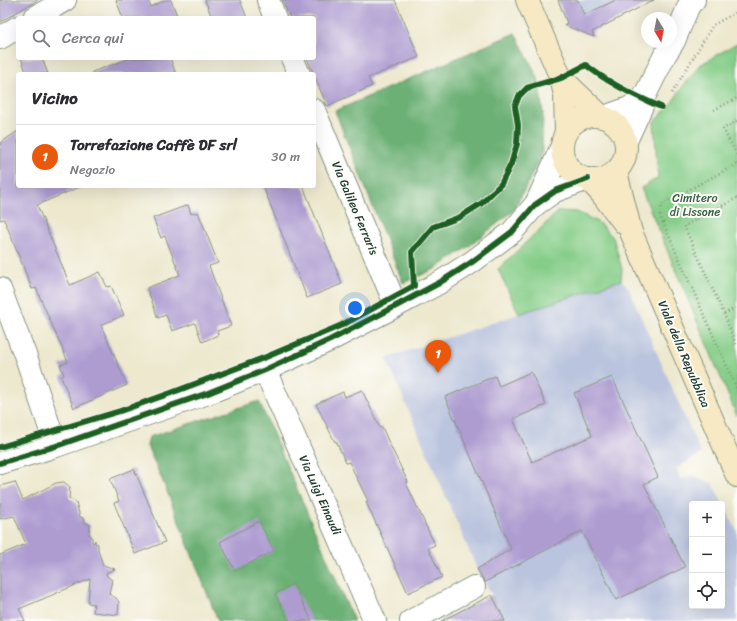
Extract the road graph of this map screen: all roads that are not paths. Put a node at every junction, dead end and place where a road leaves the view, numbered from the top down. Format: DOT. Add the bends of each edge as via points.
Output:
graph roads {
  1 [pos="65,0"];
  2 [pos="268,0"];
  3 [pos="527,0"];
  4 [pos="694,0"];
  5 [pos="37,16"];
  6 [pos="274,16"];
  7 [pos="16,28"];
  8 [pos="0,38"];
  9 [pos="293,60"];
  10 [pos="298,72"];
  11 [pos="560,78"];
  12 [pos="652,103"];
  13 [pos="316,115"];
  14 [pos="603,116"];
  15 [pos="564,139"];
  16 [pos="626,141"];
  17 [pos="616,172"];
  18 [pos="588,179"];
  19 [pos="536,205"];
  20 [pos="630,232"];
  21 [pos="0,289"];
  22 [pos="396,306"];
  23 [pos="265,370"];
  24 [pos="56,446"];
  25 [pos="0,463"];
  26 [pos="737,476"];
  27 [pos="474,587"];
  28 [pos="375,621"];
  29 [pos="411,621"];
  1 -- 5 [label="street"];
  2 -- 6 [label="street"];
  3 -- 11 [label="street, Viale della Repubblica"];
  4 -- 12 [label="street" via="689,5 674,41 665,55"];
  7 -- 8 [label="street"];
  9 -- 10 [label="street"];
  11 -- 14 [label="street, Viale della Repubblica"];
  11 -- 15 [label="street, Viale della Repubblica" via="565,95"];
  12 -- 14 [label="street"];
  12 -- 16 [label="street" via="642,106"];
  13 -- 22 [label="street, Via Galileo Ferraris"];
  14 -- 15 [label="street" via="582,118 572,124"];
  14 -- 16 [label="street, Viale della Repubblica" via="622,130"];
  15 -- 18 [label="street, Viale della Repubblica" via="563,156 571,170"];
  15 -- 19 [label="street"];
  16 -- 17 [label="street" via="627,152"];
  17 -- 18 [label="street" via="602,179"];
  17 -- 20 [label="street, Viale della Repubblica"];
  18 -- 19 [label="street" via="555,191"];
  18 -- 20 [label="street, Viale della Repubblica"];
  19 -- 22 [label="street" via="512,232 472,262"];
  20 -- 26 [label="street, Viale della Repubblica"];
  21 -- 24 [label="street"];
  22 -- 23 [label="street"];
  23 -- 24 [label="street" via="208,393"];
  23 -- 28 [label="street, Via Luigi Einaudi"];
  24 -- 25 [label="street"];
  27 -- 29 [label="street"];
}
